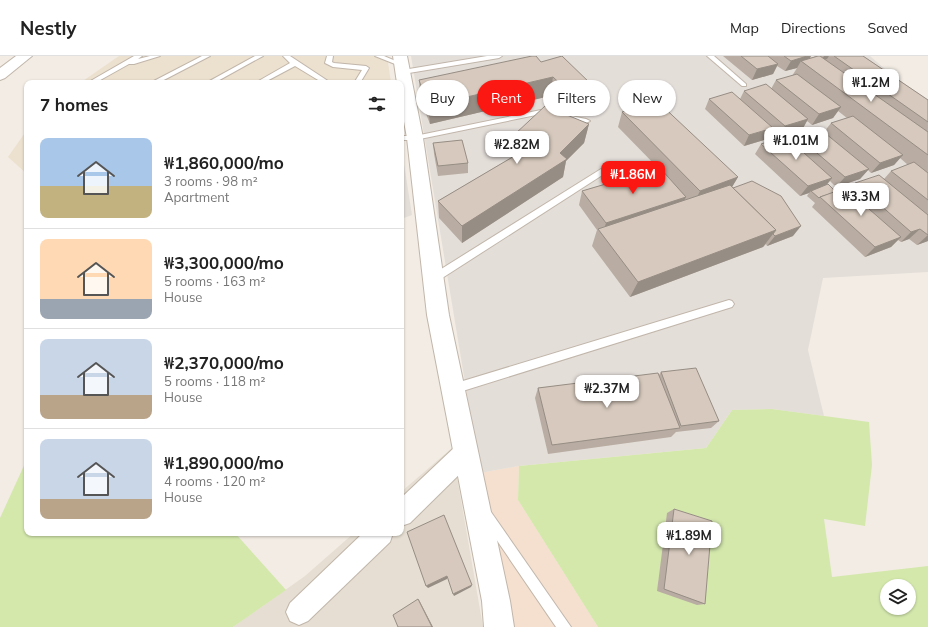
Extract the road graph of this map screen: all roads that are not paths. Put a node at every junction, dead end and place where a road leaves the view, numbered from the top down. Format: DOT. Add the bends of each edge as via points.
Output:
graph roads {
  1 [pos="25,56"];
  2 [pos="139,56"];
  3 [pos="157,56"];
  4 [pos="207,56"];
  5 [pos="260,56"];
  6 [pos="286,56"];
  7 [pos="330,56"];
  8 [pos="378,56"];
  9 [pos="499,56"];
  10 [pos="710,56"];
  11 [pos="295,63"];
  12 [pos="124,64"];
  13 [pos="401,64"];
  14 [pos="0,75"];
  15 [pos="268,77"];
  16 [pos="95,80"];
  17 [pos="159,80"];
  18 [pos="215,80"];
  19 [pos="263,80"];
  20 [pos="273,80"];
  21 [pos="323,80"];
  22 [pos="359,80"];
  23 [pos="403,80"];
  24 [pos="744,85"];
  25 [pos="404,96"];
  26 [pos="586,121"];
  27 [pos="408,138"];
  28 [pos="601,172"];
  29 [pos="434,279"];
  30 [pos="729,304"];
  31 [pos="453,389"];
  32 [pos="466,453"];
  33 [pos="475,500"];
  34 [pos="404,511"];
  35 [pos="378,536"];
  36 [pos="299,612"];
  37 [pos="499,627"];
  38 [pos="564,627"];
  1 -- 14 [label="street"];
  2 -- 12 [label="lane"];
  3 -- 12 [label="lane"];
  4 -- 17 [label="lane"];
  5 -- 18 [label="lane"];
  6 -- 11 [label="lane"];
  7 -- 22 [label="lane" via="328,63 333,66 366,68"];
  8 -- 13 [label="lane"];
  9 -- 13 [label="lane"];
  10 -- 24 [label="lane"];
  11 -- 15 [label="lane"];
  11 -- 21 [label="lane"];
  12 -- 16 [label="lane"];
  13 -- 23 [label="street"];
  15 -- 19 [label="lane"];
  15 -- 20 [label="lane"];
  25 -- 27 [label="street"];
  26 -- 27 [label="lane" via="540,112"];
  27 -- 29 [label="street"];
  28 -- 29 [label="lane"];
  29 -- 31 [label="street" via="438,315"];
  30 -- 31 [label="lane"];
  31 -- 32 [label="street"];
  32 -- 33 [label="street"];
  32 -- 34 [label="street"];
  33 -- 37 [label="street"];
  33 -- 38 [label="lane"];
  35 -- 36 [label="street"];
}
